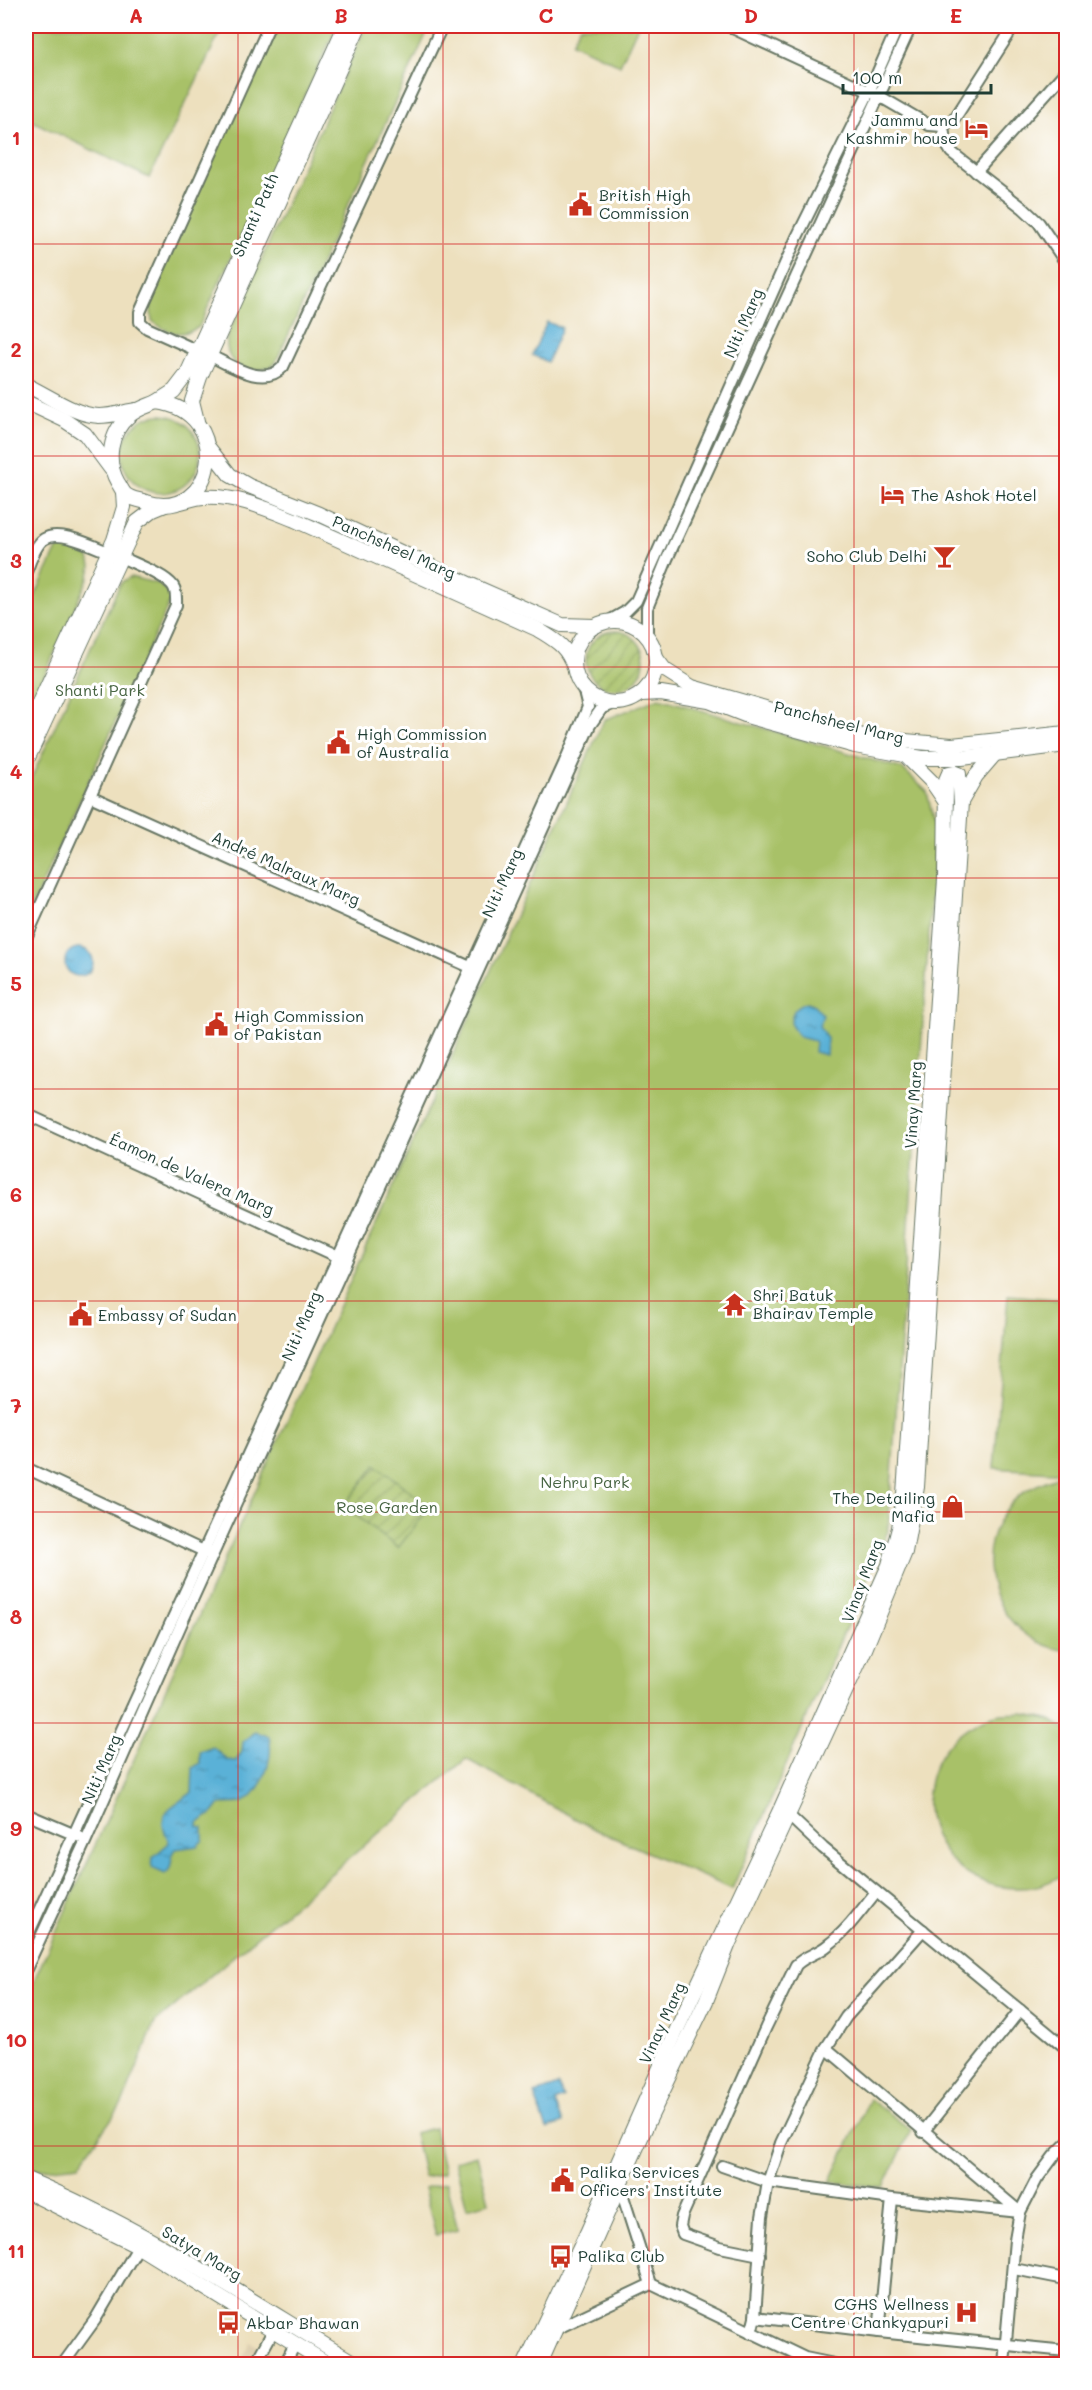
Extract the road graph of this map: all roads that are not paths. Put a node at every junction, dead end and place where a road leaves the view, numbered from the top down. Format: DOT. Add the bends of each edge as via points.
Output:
graph roads {
  1 [pos="269,26"];
  2 [pos="345,26"];
  3 [pos="359,26"];
  4 [pos="442,26"];
  5 [pos="728,26"];
  6 [pos="898,26"];
  7 [pos="911,26"];
  8 [pos="1014,26"];
  9 [pos="1066,71"];
  10 [pos="874,94"];
  11 [pos="943,126"];
  12 [pos="976,172"];
  13 [pos="1066,263"];
  14 [pos="203,353"];
  15 [pos="26,385"];
  16 [pos="26,402"];
  17 [pos="157,402"];
  18 [pos="136,410"];
  19 [pos="197,421"];
  20 [pos="208,447"];
  21 [pos="114,473"];
  22 [pos="123,492"];
  23 [pos="174,503"];
  24 [pos="115,555"];
  25 [pos="26,572"];
  26 [pos="601,624"];
  27 [pos="647,636"];
  28 [pos="656,658"];
  29 [pos="574,667"];
  30 [pos="584,691"];
  31 [pos="642,694"];
  32 [pos="613,704"];
  33 [pos="26,732"];
  34 [pos="1066,733"];
  35 [pos="1066,745"];
  36 [pos="995,754"];
  37 [pos="904,755"];
  38 [pos="26,762"];
  39 [pos="90,796"];
  40 [pos="945,801"];
  41 [pos="961,802"];
  42 [pos="26,938"];
  43 [pos="470,967"];
  44 [pos="26,1114"];
  45 [pos="341,1258"];
  46 [pos="26,1468"];
  47 [pos="208,1553"];
  48 [pos="785,1812"];
  49 [pos="26,1814"];
  50 [pos="75,1835"];
  51 [pos="86,1840"];
  52 [pos="876,1892"];
  53 [pos="922,1930"];
  54 [pos="26,1939"];
  55 [pos="26,1969"];
  56 [pos="1020,2010"];
  57 [pos="826,2048"];
  58 [pos="1066,2048"];
  59 [pos="923,2132"];
  60 [pos="1066,2144"];
  61 [pos="722,2166"];
  62 [pos="26,2179"];
  63 [pos="768,2182"];
  64 [pos="620,2187"];
  65 [pos="26,2191"];
  66 [pos="892,2199"];
  67 [pos="1020,2212"];
  68 [pos="141,2242"];
  69 [pos="760,2255"];
  70 [pos="1014,2269"];
  71 [pos="1060,2278"];
  72 [pos="651,2284"];
  73 [pos="755,2317"];
  74 [pos="554,2330"];
  75 [pos="273,2331"];
  76 [pos="879,2332"];
  77 [pos="751,2333"];
  78 [pos="296,2344"];
  79 [pos="1006,2344"];
  80 [pos="1066,2350"];
  81 [pos="804,2361"];
  82 [pos="63,2364"];
  83 [pos="255,2364"];
  84 [pos="285,2364"];
  85 [pos="328,2364"];
  86 [pos="356,2364"];
  87 [pos="525,2364"];
  88 [pos="540,2364"];
  89 [pos="834,2364"];
  90 [pos="1004,2364"];
  1 -- 14 [label="street" via="140,312 141,322 147,328"];
  2 -- 14 [label="main road, Shanti Path"];
  3 -- 14 [label="main road, Shanti Path"];
  4 -- 14 [label="street" via="282,367 267,377 255,375"];
  5 -- 10 [label="street"];
  6 -- 10 [label="street, Niti Marg"];
  7 -- 10 [label="street, Niti Marg"];
  8 -- 11 [label="street" via="955,117"];
  9 -- 12 [label="street"];
  10 -- 11 [label="street" via="929,125"];
  10 -- 26 [label="street, Niti Marg" via="797,237 636,601 625,612"];
  10 -- 27 [label="street, Niti Marg" via="667,558 647,608"];
  11 -- 12 [label="street" via="951,152"];
  12 -- 13 [label="street" via="1039,223"];
  14 -- 17 [label="main road, Shanti Path" via="174,391"];
  14 -- 19 [label="main road, Shanti Path" via="192,401"];
  15 -- 18 [label="main road" via="89,414 108,416"];
  16 -- 21 [label="main road" via="86,434"];
  17 -- 18 [label="main road"];
  17 -- 19 [label="main road" via="179,407"];
  18 -- 21 [label="main road" via="121,424 112,442"];
  19 -- 20 [label="main road"];
  20 -- 23 [label="main road" via="204,478 194,492"];
  20 -- 26 [label="main road, Panchsheel Marg" via="230,475 249,486 562,625"];
  21 -- 22 [label="main road"];
  22 -- 23 [label="main road" via="155,505"];
  22 -- 24 [label="main road"];
  23 -- 24 [label="main road" via="153,510 136,522"];
  23 -- 29 [label="main road, Panchsheel Marg" via="204,497 237,501 295,520 537,629 560,644"];
  24 -- 25 [label="street" via="56,535 44,539 37,547"];
  24 -- 33 [label="main road"];
  24 -- 38 [label="main road"];
  24 -- 39 [label="street" via="172,585 177,594 176,605"];
  26 -- 27 [label="main road" via="616,620 632,624"];
  26 -- 29 [label="main road" via="586,632 576,645"];
  27 -- 28 [label="main road"];
  28 -- 31 [label="main road" via="652,681"];
  28 -- 34 [label="main road, Panchsheel Marg" via="671,674 692,687 870,738 952,745"];
  29 -- 30 [label="main road"];
  30 -- 32 [label="main road"];
  30 -- 43 [label="street, Niti Marg" via="588,707 582,722"];
  31 -- 32 [label="main road"];
  31 -- 37 [label="main road, Panchsheel Marg" via="709,701 750,717 855,746"];
  32 -- 45 [label="street, Niti Marg" via="602,708 590,724"];
  35 -- 36 [label="main road, Panchsheel Marg"];
  36 -- 37 [label="main road, Panchsheel Marg" via="962,758"];
  36 -- 41 [label="main road, Vinay Marg"];
  37 -- 40 [label="main road"];
  39 -- 42 [label="street"];
  39 -- 43 [label="street, André Malraux Marg"];
  40 -- 41 [label="main road, Vinay Marg" via="946,780 954,772 961,782"];
  40 -- 48 [label="main road, Vinay Marg" via="945,879 899,1528 889,1565"];
  41 -- 48 [label="main road, Vinay Marg" via="917,1486 905,1552 897,1572 865,1649"];
  43 -- 45 [label="street, Niti Marg"];
  44 -- 45 [label="street, Éamon de Valera Marg"];
  45 -- 47 [label="street, Niti Marg"];
  46 -- 47 [label="street"];
  47 -- 50 [label="street, Niti Marg"];
  47 -- 51 [label="street, Niti Marg"];
  48 -- 52 [label="street"];
  48 -- 64 [label="main road, Vinay Marg" via="706,2001"];
  48 -- 87 [label="main road, Vinay Marg" via="676,2029 588,2233"];
  49 -- 50 [label="street"];
  50 -- 51 [label="street"];
  50 -- 54 [label="street, Niti Marg"];
  51 -- 55 [label="street, Niti Marg"];
  52 -- 53 [label="street"];
  52 -- 69 [label="street" via="835,1940 796,1965 682,2216 680,2226 684,2234"];
  53 -- 56 [label="street"];
  53 -- 57 [label="street" via="846,2017"];
  56 -- 58 [label="street"];
  56 -- 59 [label="street"];
  57 -- 59 [label="street"];
  57 -- 63 [label="street" via="781,2143"];
  59 -- 67 [label="street"];
  60 -- 67 [label="street" via="1037,2179"];
  61 -- 63 [label="street"];
  62 -- 68 [label="main road, Satya Marg" via="56,2192"];
  63 -- 66 [label="street"];
  63 -- 69 [label="street"];
  64 -- 72 [label="street"];
  64 -- 74 [label="main road, Vinay Marg"];
  65 -- 68 [label="main road, Satya Marg"];
  66 -- 67 [label="street"];
  66 -- 76 [label="street"];
  67 -- 70 [label="street"];
  68 -- 75 [label="main road, Satya Marg"];
  68 -- 82 [label="street" via="108,2300"];
  68 -- 86 [label="main road, Satya Marg"];
  69 -- 73 [label="street"];
  70 -- 71 [label="street"];
  70 -- 79 [label="street"];
  72 -- 74 [label="street"];
  72 -- 77 [label="street"];
  73 -- 76 [label="street"];
  73 -- 77 [label="street"];
  74 -- 88 [label="main road, Vinay Marg"];
  75 -- 78 [label="main road, Satya Marg"];
  75 -- 83 [label="street"];
  76 -- 79 [label="street"];
  77 -- 81 [label="street"];
  78 -- 84 [label="street"];
  78 -- 85 [label="main road, Satya Marg"];
  79 -- 80 [label="street"];
  79 -- 90 [label="street"];
  81 -- 89 [label="street"];
}
